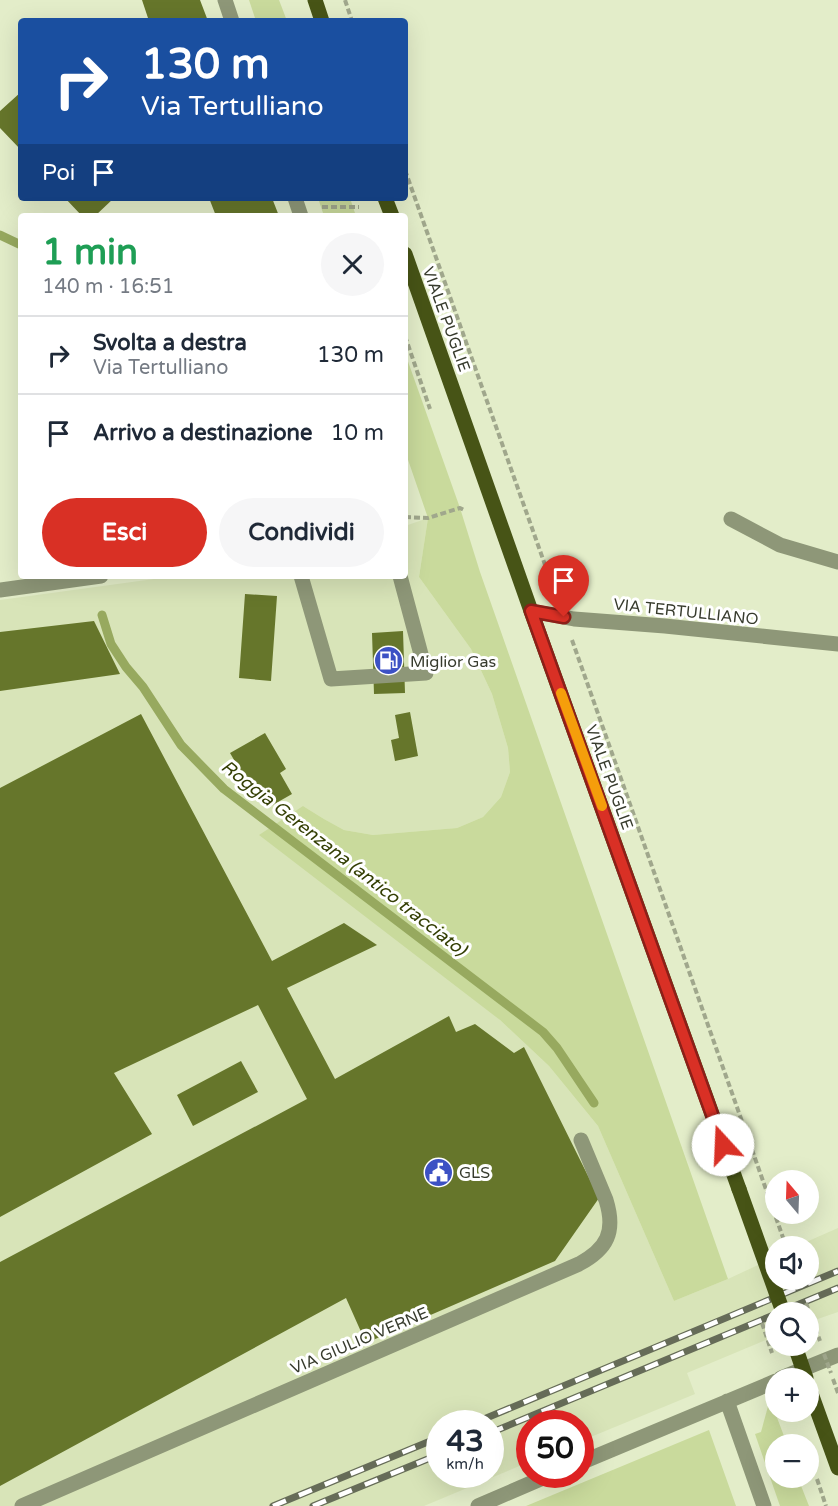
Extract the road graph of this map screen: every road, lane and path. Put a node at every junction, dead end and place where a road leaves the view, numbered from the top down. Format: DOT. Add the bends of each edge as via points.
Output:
graph roads {
  1 [pos="225,0"];
  2 [pos="315,0"];
  3 [pos="345,0"];
  4 [pos="231,18"];
  5 [pos="321,18"];
  6 [pos="351,18"];
  7 [pos="408,178"];
  8 [pos="321,207"];
  9 [pos="359,207"];
  10 [pos="408,262"];
  11 [pos="408,345"];
  12 [pos="430,408"];
  13 [pos="464,510"];
  14 [pos="408,517"];
  15 [pos="731,519"];
  16 [pos="544,561"];
  17 [pos="838,562"];
  18 [pos="79,579"];
  19 [pos="302,579"];
  20 [pos="401,579"];
  21 [pos="0,590"];
  22 [pos="531,611"];
  23 [pos="838,644"];
  24 [pos="576,650"];
  25 [pos="581,1140"];
  26 [pos="783,1236"];
  27 [pos="805,1300"];
  28 [pos="779,1302"];
  29 [pos="820,1342"];
  30 [pos="831,1353"];
  31 [pos="801,1368"];
  32 [pos="831,1373"];
  33 [pos="765,1385"];
  34 [pos="727,1401"];
  35 [pos="819,1415"];
  36 [pos="594,1457"];
  37 [pos="838,1468"];
  38 [pos="520,1488"];
  39 [pos="22,1506"];
  40 [pos="478,1506"];
  41 [pos="764,1506"];
  1 -- 4 [label="street"];
  2 -- 5 [label="main road"];
  3 -- 6 [label="path"];
  7 -- 16 [label="path, VIALE PUGLIE"];
  8 -- 9 [label="path"];
  10 -- 22 [label="main road, VIALE PUGLIE"];
  11 -- 12 [label="path"];
  13 -- 14 [label="path" via="428,518"];
  15 -- 17 [label="street" via="780,544"];
  18 -- 21 [label="street"];
  19 -- 20 [label="street" via="331,679 426,673"];
  22 -- 23 [label="street, VIA TERTULLIANO" via="574,619"];
  22 -- 28 [label="main road, VIALE PUGLIE, bridge"];
  24 -- 26 [label="path, VIALE PUGLIE"];
  25 -- 39 [label="street, VIA GIULIO VERNE" via="606,1200 611,1225 600,1249 588,1259"];
  27 -- 29 [label="path, bridge"];
  30 -- 31 [label="street"];
  30 -- 32 [label="path, bridge"];
  33 -- 34 [label="street"];
  34 -- 36 [label="street"];
  34 -- 41 [label="street"];
  35 -- 37 [label="main road"];
  38 -- 40 [label="street"];
}
